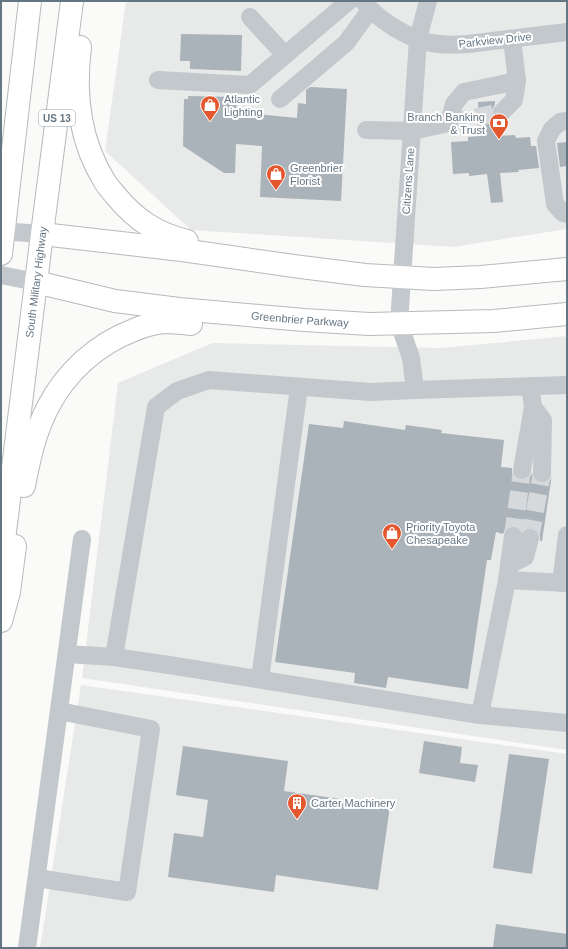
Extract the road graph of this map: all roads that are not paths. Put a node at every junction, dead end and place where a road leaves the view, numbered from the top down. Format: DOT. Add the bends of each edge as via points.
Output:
graph roads {
  1 [pos="30,1"];
  2 [pos="72,1"];
  3 [pos="85,1"];
  4 [pos="349,1"];
  5 [pos="428,1"];
  6 [pos="367,5"];
  7 [pos="250,17"];
  8 [pos="567,32"];
  9 [pos="418,39"];
  10 [pos="512,39"];
  11 [pos="285,55"];
  12 [pos="158,80"];
  13 [pos="517,81"];
  14 [pos="280,100"];
  15 [pos="502,112"];
  16 [pos="567,121"];
  17 [pos="366,130"];
  18 [pos="412,131"];
  19 [pos="567,214"];
  20 [pos="3,231"];
  21 [pos="42,234"];
  22 [pos="1,254"];
  23 [pos="300,267"];
  24 [pos="567,269"];
  25 [pos="1,275"];
  26 [pos="402,277"];
  27 [pos="36,282"];
  28 [pos="567,314"];
  29 [pos="266,316"];
  30 [pos="399,323"];
  31 [pos="567,385"];
  32 [pos="530,386"];
  33 [pos="299,387"];
  34 [pos="415,390"];
  35 [pos="533,407"];
  36 [pos="517,469"];
  37 [pos="542,473"];
  38 [pos="507,534"];
  39 [pos="567,535"];
  40 [pos="82,538"];
  41 [pos="530,538"];
  42 [pos="1,564"];
  43 [pos="508,572"];
  44 [pos="564,583"];
  45 [pos="1,621"];
  46 [pos="66,654"];
  47 [pos="114,658"];
  48 [pos="260,679"];
  49 [pos="59,711"];
  50 [pos="480,714"];
  51 [pos="567,723"];
  52 [pos="36,878"];
  53 [pos="28,948"];
  1 -- 20 [label="main road"];
  2 -- 21 [label="main road, South Military Highway / US 13"];
  3 -- 23 [label="main road" via="78,62 80,116 88,148 106,183 134,216 162,234 192,243 242,249"];
  4 -- 11 [label="street"];
  5 -- 9 [label="street, Citizens Lane"];
  6 -- 9 [label="street, Parkview Drive" via="392,26"];
  6 -- 14 [label="street" via="346,43"];
  7 -- 11 [label="street"];
  8 -- 10 [label="street, Parkview Drive"];
  9 -- 10 [label="street, Parkview Drive" via="454,45"];
  9 -- 18 [label="street, Citizens Lane"];
  10 -- 13 [label="street"];
  11 -- 12 [label="street" via="250,86"];
  13 -- 15 [label="street" via="514,100"];
  13 -- 18 [label="street" via="464,92 454,104 449,123"];
  16 -- 19 [label="street" via="560,122 552,129 546,141 555,204"];
  17 -- 18 [label="street"];
  18 -- 26 [label="street, Citizens Lane"];
  20 -- 21 [label="street"];
  20 -- 22 [label="main road"];
  21 -- 23 [label="main road"];
  21 -- 27 [label="main road, South Military Highway / US 13"];
  23 -- 26 [label="main road"];
  24 -- 26 [label="main road" via="481,277"];
  25 -- 27 [label="street"];
  26 -- 30 [label="street, Citizens Lane"];
  27 -- 29 [label="main road, Greenbrier Parkway" via="114,301"];
  27 -- 42 [label="main road, South Military Highway / US 13"];
  28 -- 30 [label="main road, Greenbrier Parkway" via="494,321"];
  29 -- 30 [label="main road, Greenbrier Parkway" via="369,324"];
  29 -- 45 [label="main road" via="208,326 162,322 143,327 123,334 104,345 72,372 47,408 30,457 9,592"];
  30 -- 34 [label="street" via="411,358"];
  31 -- 32 [label="street"];
  32 -- 34 [label="street"];
  32 -- 35 [label="street"];
  33 -- 34 [label="street" via="371,392"];
  33 -- 47 [label="street" via="209,380 177,391 156,407"];
  33 -- 48 [label="street"];
  35 -- 36 [label="street"];
  35 -- 37 [label="street" via="543,420"];
  38 -- 43 [label="street"];
  39 -- 44 [label="street"];
  40 -- 46 [label="street"];
  41 -- 43 [label="street" via="525,557"];
  43 -- 44 [label="street"];
  43 -- 50 [label="street"];
  46 -- 47 [label="street"];
  46 -- 49 [label="street"];
  47 -- 48 [label="street"];
  48 -- 50 [label="street"];
  49 -- 52 [label="street"];
  49 -- 52 [label="street" via="151,729 127,892"];
  50 -- 51 [label="street"];
  52 -- 53 [label="street"];
}
